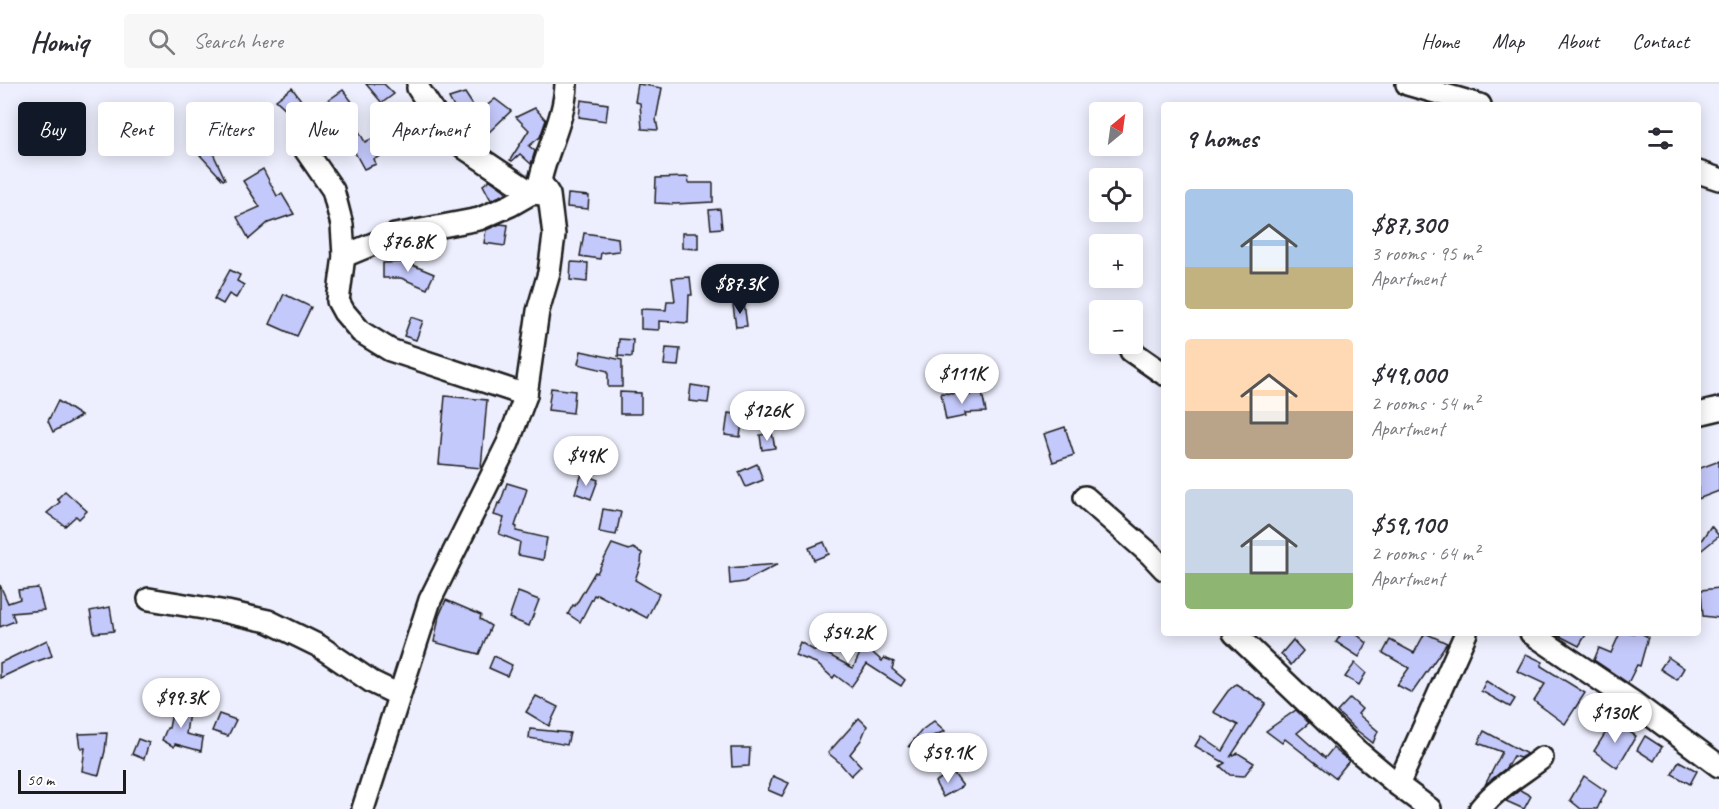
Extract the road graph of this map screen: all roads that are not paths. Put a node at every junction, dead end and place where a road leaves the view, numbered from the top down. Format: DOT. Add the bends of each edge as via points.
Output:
graph roads {
  1 [pos="566,84"];
  2 [pos="1407,84"];
  3 [pos="418,88"];
  4 [pos="1470,102"];
  5 [pos="310,156"];
  6 [pos="1701,173"];
  7 [pos="1719,179"];
  8 [pos="541,194"];
  9 [pos="344,256"];
  10 [pos="1135,354"];
  11 [pos="1161,372"];
  12 [pos="526,395"];
  13 [pos="1719,410"];
  14 [pos="1701,413"];
  15 [pos="1085,497"];
  16 [pos="1161,566"];
  17 [pos="148,599"];
  18 [pos="1237,636"];
  19 [pos="1465,636"];
  20 [pos="1536,636"];
  21 [pos="399,694"];
  22 [pos="1542,758"];
  23 [pos="1719,766"];
  24 [pos="1398,785"];
  25 [pos="1423,807"];
  26 [pos="363,809"];
  27 [pos="1480,809"];
  1 -- 8 [label="street" via="560,122 543,163"];
  2 -- 4 [label="street"];
  3 -- 8 [label="street" via="446,131 466,149"];
  5 -- 9 [label="street" via="333,190 342,225"];
  6 -- 7 [label="street"];
  8 -- 9 [label="street" via="479,219 395,235"];
  8 -- 12 [label="street" via="554,235"];
  9 -- 12 [label="street" via="338,301 362,332 390,350"];
  10 -- 11 [label="street"];
  12 -- 21 [label="street" via="508,442 430,600"];
  13 -- 14 [label="street"];
  15 -- 16 [label="street"];
  17 -- 21 [label="street" via="268,621"];
  18 -- 24 [label="street"];
  19 -- 24 [label="street"];
  20 -- 23 [label="street"];
  21 -- 26 [label="street"];
  22 -- 27 [label="street" via="1501,786"];
  24 -- 25 [label="street"];
}
